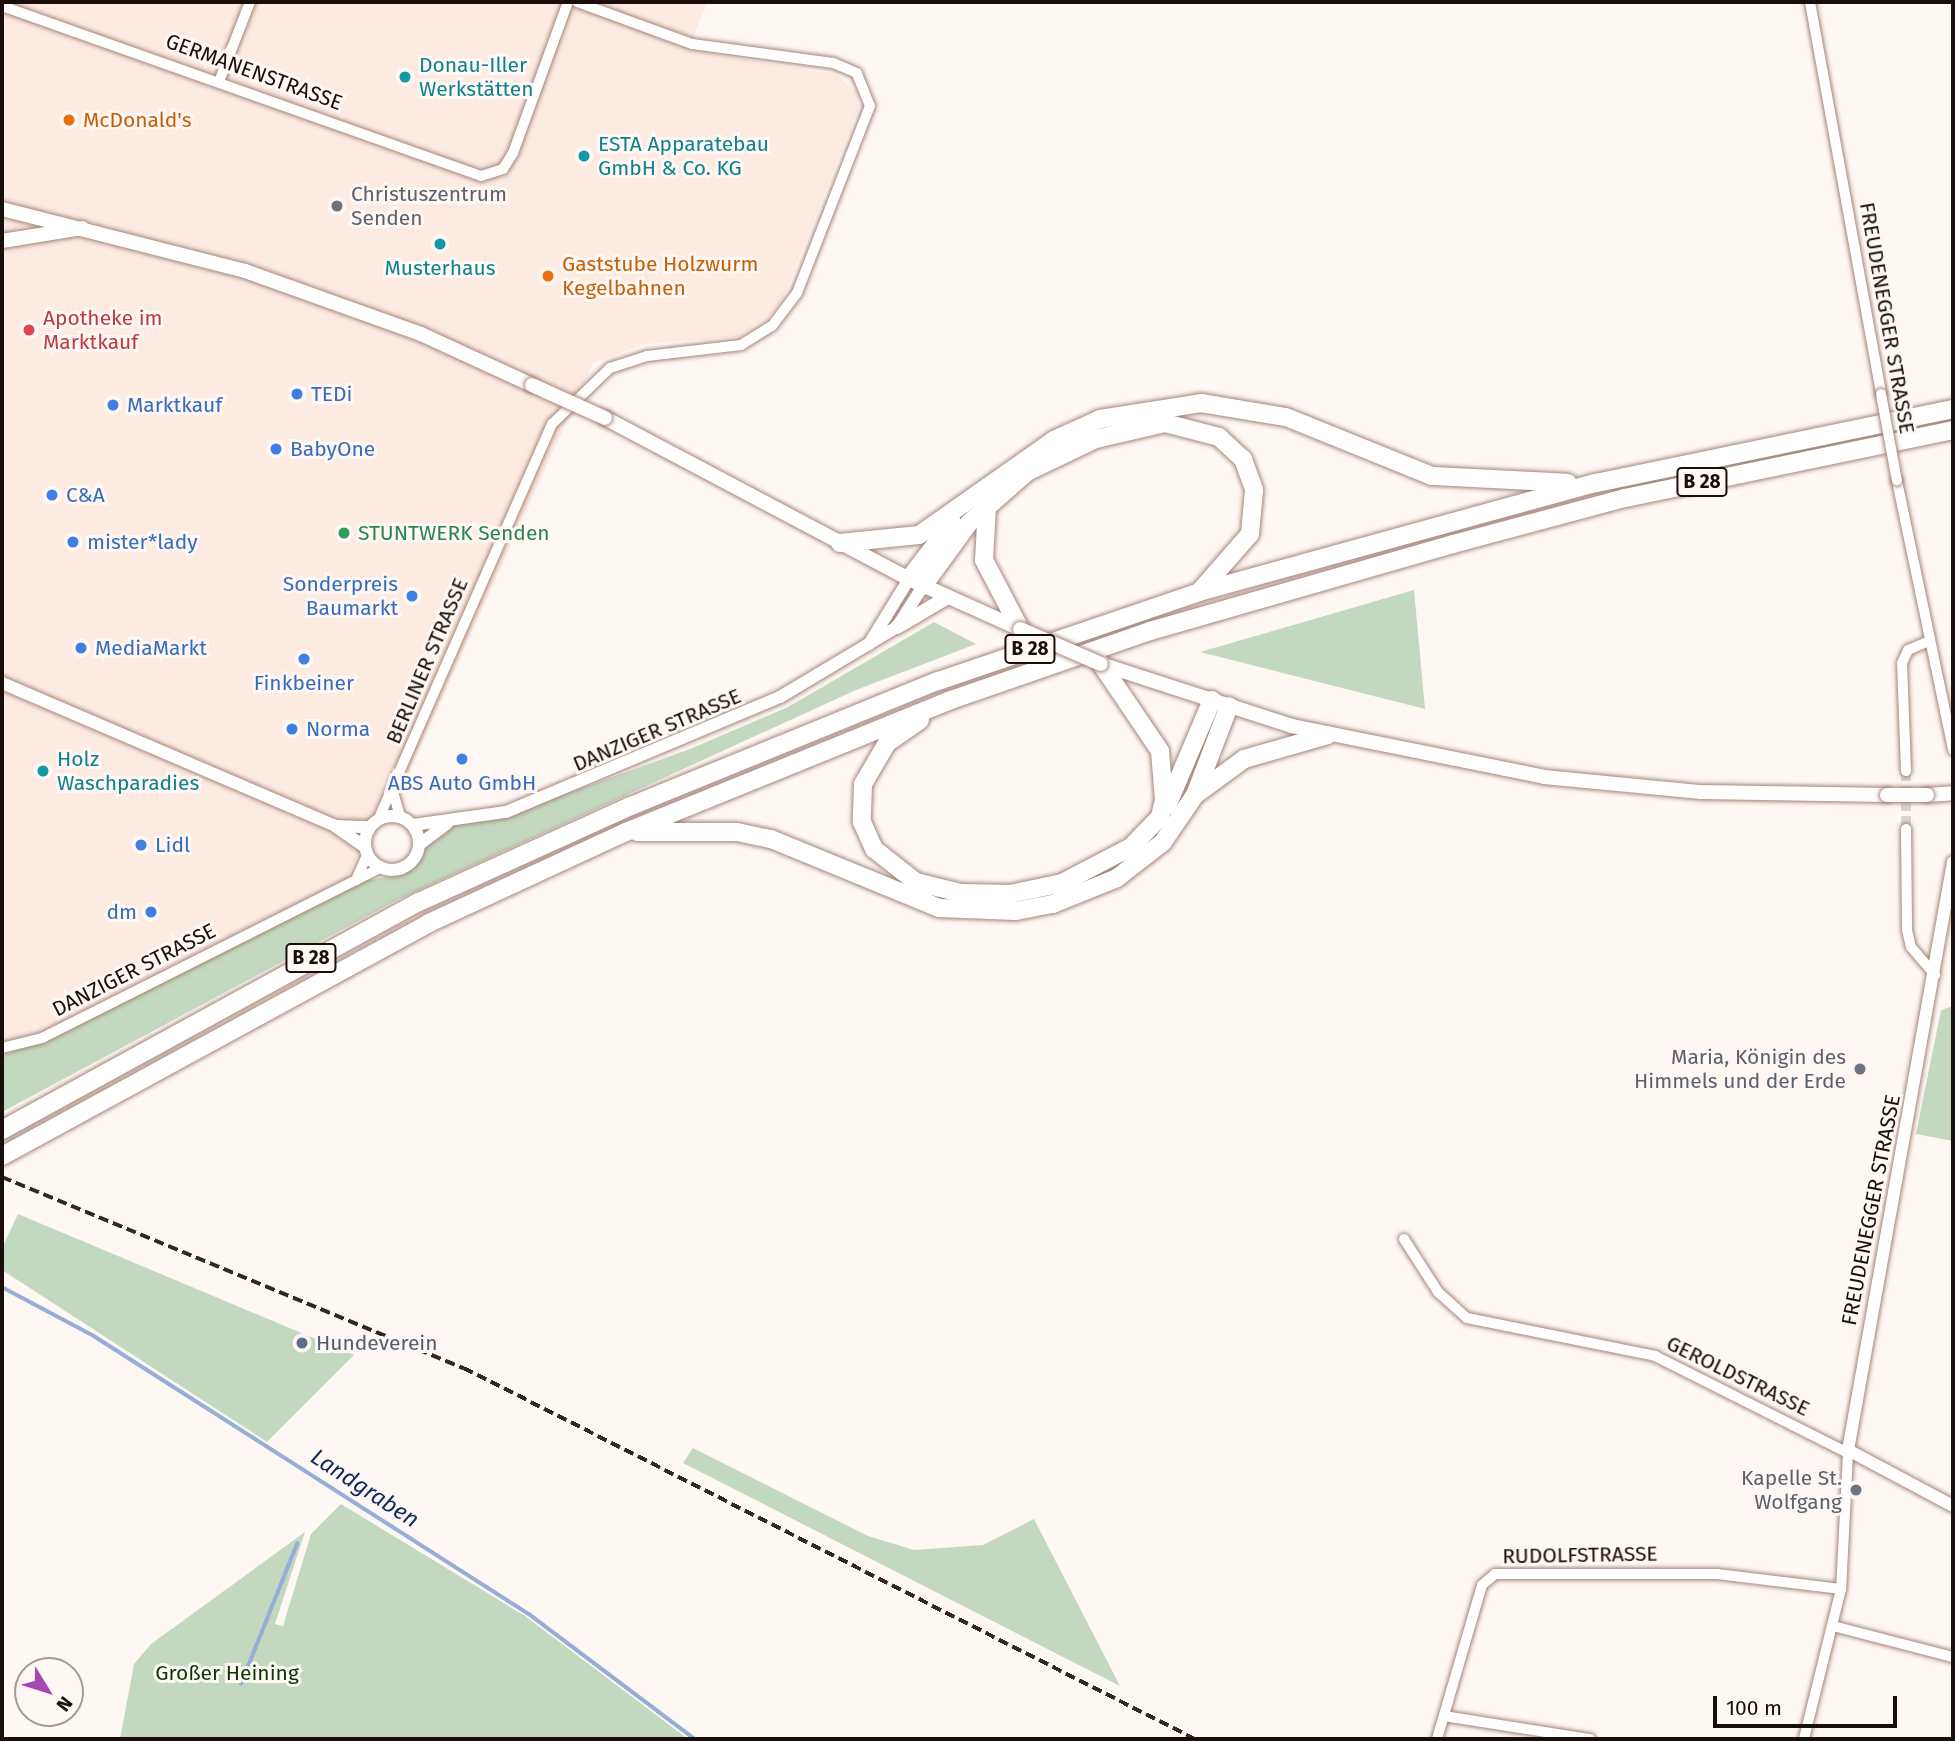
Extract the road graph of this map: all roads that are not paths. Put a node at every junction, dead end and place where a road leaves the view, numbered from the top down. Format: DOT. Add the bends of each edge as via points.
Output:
graph roads {
  1 [pos="250,2"];
  2 [pos="568,2"];
  3 [pos="577,2"];
  4 [pos="1810,2"];
  5 [pos="2,6"];
  6 [pos="220,79"];
  7 [pos="2,209"];
  8 [pos="86,227"];
  9 [pos="2,241"];
  10 [pos="1953,409"];
  11 [pos="1953,430"];
  12 [pos="1596,483"];
  13 [pos="968,504"];
  14 [pos="987,507"];
  15 [pos="840,543"];
  16 [pos="916,582"];
  17 [pos="1199,592"];
  18 [pos="948,597"];
  19 [pos="897,627"];
  20 [pos="1020,629"];
  21 [pos="1929,641"];
  22 [pos="864,651"];
  23 [pos="1101,664"];
  24 [pos="2,683"];
  25 [pos="948,701"];
  26 [pos="1221,703"];
  27 [pos="1328,735"];
  28 [pos="1953,750"];
  29 [pos="1906,771"];
  30 [pos="393,792"];
  31 [pos="1953,793"];
  32 [pos="1195,795"];
  33 [pos="400,816"];
  34 [pos="1160,817"];
  35 [pos="455,820"];
  36 [pos="374,822"];
  37 [pos="413,824"];
  38 [pos="335,826"];
  39 [pos="1906,829"];
  40 [pos="626,832"];
  41 [pos="420,844"];
  42 [pos="366,851"];
  43 [pos="1953,862"];
  44 [pos="380,868"];
  45 [pos="356,880"];
  46 [pos="1935,975"];
  47 [pos="2,1048"];
  48 [pos="2,1130"];
  49 [pos="6,1154"];
  50 [pos="1404,1240"];
  51 [pos="1848,1453"];
  52 [pos="1953,1506"];
  53 [pos="1841,1589"];
  54 [pos="1833,1626"];
  55 [pos="1953,1657"];
  56 [pos="1444,1716"];
  57 [pos="1437,1739"];
  58 [pos="1590,1739"];
  59 [pos="1804,1739"];
  1 -- 6 [label="street"];
  2 -- 6 [label="street, GERMANENSTRASSE" via="513,153 492,175 462,170"];
  3 -- 30 [label="street, BERLINER STRASSE" via="692,44 834,63 857,73 870,106 797,293 772,326 741,345 647,356 610,368 548,429"];
  4 -- 21 [label="street, FREUDENEGGER STRASSE, bridge"];
  5 -- 6 [label="street, GERMANENSTRASSE"];
  7 -- 8 [label="main road"];
  8 -- 9 [label="main road"];
  8 -- 15 [label="main road, bridge" via="345,306 605,418"];
  10 -- 12 [label="highway, B 28"];
  11 -- 25 [label="highway, B 28" via="1625,498 1453,544 1150,631"];
  12 -- 13 [label="highway" via="1456,481 1404,467 1286,417 1201,403 1100,419 1025,456"];
  12 -- 17 [label="highway, B 28"];
  13 -- 15 [label="highway" via="919,535"];
  13 -- 16 [label="highway"];
  14 -- 16 [label="highway"];
  14 -- 17 [label="highway" via="1027,472 1096,439 1165,423 1210,432 1243,459 1256,505 1244,545"];
  14 -- 20 [label="highway" via="984,560"];
  15 -- 16 [label="main road"];
  16 -- 18 [label="main road"];
  16 -- 19 [label="street, DANZIGER STRASSE"];
  16 -- 22 [label="street"];
  17 -- 48 [label="highway, B 28" via="938,681 631,806 419,902"];
  18 -- 19 [label="main road"];
  18 -- 20 [label="main road"];
  19 -- 22 [label="street, DANZIGER STRASSE"];
  20 -- 23 [label="main road, bridge"];
  21 -- 28 [label="street, FREUDENEGGER STRASSE"];
  21 -- 29 [label="street" via="1908,650 1902,663"];
  22 -- 35 [label="street, DANZIGER STRASSE" via="687,739 506,811"];
  23 -- 26 [label="main road"];
  23 -- 34 [label="highway" via="1134,709 1165,768"];
  24 -- 38 [label="street"];
  25 -- 34 [label="highway" via="887,743 863,784 867,837 898,872 961,894 1038,889 1112,860"];
  25 -- 40 [label="highway, B 28"];
  26 -- 27 [label="main road"];
  26 -- 32 [label="highway"];
  26 -- 34 [label="highway"];
  27 -- 31 [label="main road, bridge" via="1544,777 1701,792"];
  27 -- 32 [label="highway" via="1244,760"];
  30 -- 33 [label="street"];
  30 -- 36 [label="street, BERLINER STRASSE"];
  32 -- 40 [label="highway" via="1163,842 1137,866 1086,893 1016,911 915,901 772,839 737,832"];
  33 -- 36 [label="street"];
  33 -- 37 [label="street"];
  35 -- 37 [label="street, DANZIGER STRASSE"];
  35 -- 41 [label="street, DANZIGER STRASSE"];
  36 -- 38 [label="street"];
  36 -- 42 [label="street"];
  37 -- 41 [label="street"];
  38 -- 42 [label="street"];
  39 -- 46 [label="street" via="1907,930 1911,947"];
  40 -- 49 [label="highway, B 28" via="332,973"];
  41 -- 44 [label="street, DANZIGER STRASSE" via="406,866"];
  42 -- 44 [label="street"];
  42 -- 45 [label="street"];
  43 -- 46 [label="street, FREUDENEGGER STRASSE"];
  44 -- 45 [label="street, DANZIGER STRASSE"];
  45 -- 47 [label="street, DANZIGER STRASSE" via="42,1038"];
  46 -- 51 [label="street, FREUDENEGGER STRASSE"];
  50 -- 51 [label="street, GEROLDSTRASSE" via="1438,1292 1466,1318 1655,1356"];
  51 -- 52 [label="street, GEROLDSTRASSE"];
  51 -- 53 [label="street"];
  53 -- 54 [label="street"];
  53 -- 56 [label="street, RUDOLFSTRASSE" via="1717,1574 1495,1574 1482,1585"];
  54 -- 55 [label="street"];
  54 -- 59 [label="street"];
  56 -- 57 [label="street, RUDOLFSTRASSE"];
  56 -- 58 [label="street"];
}
